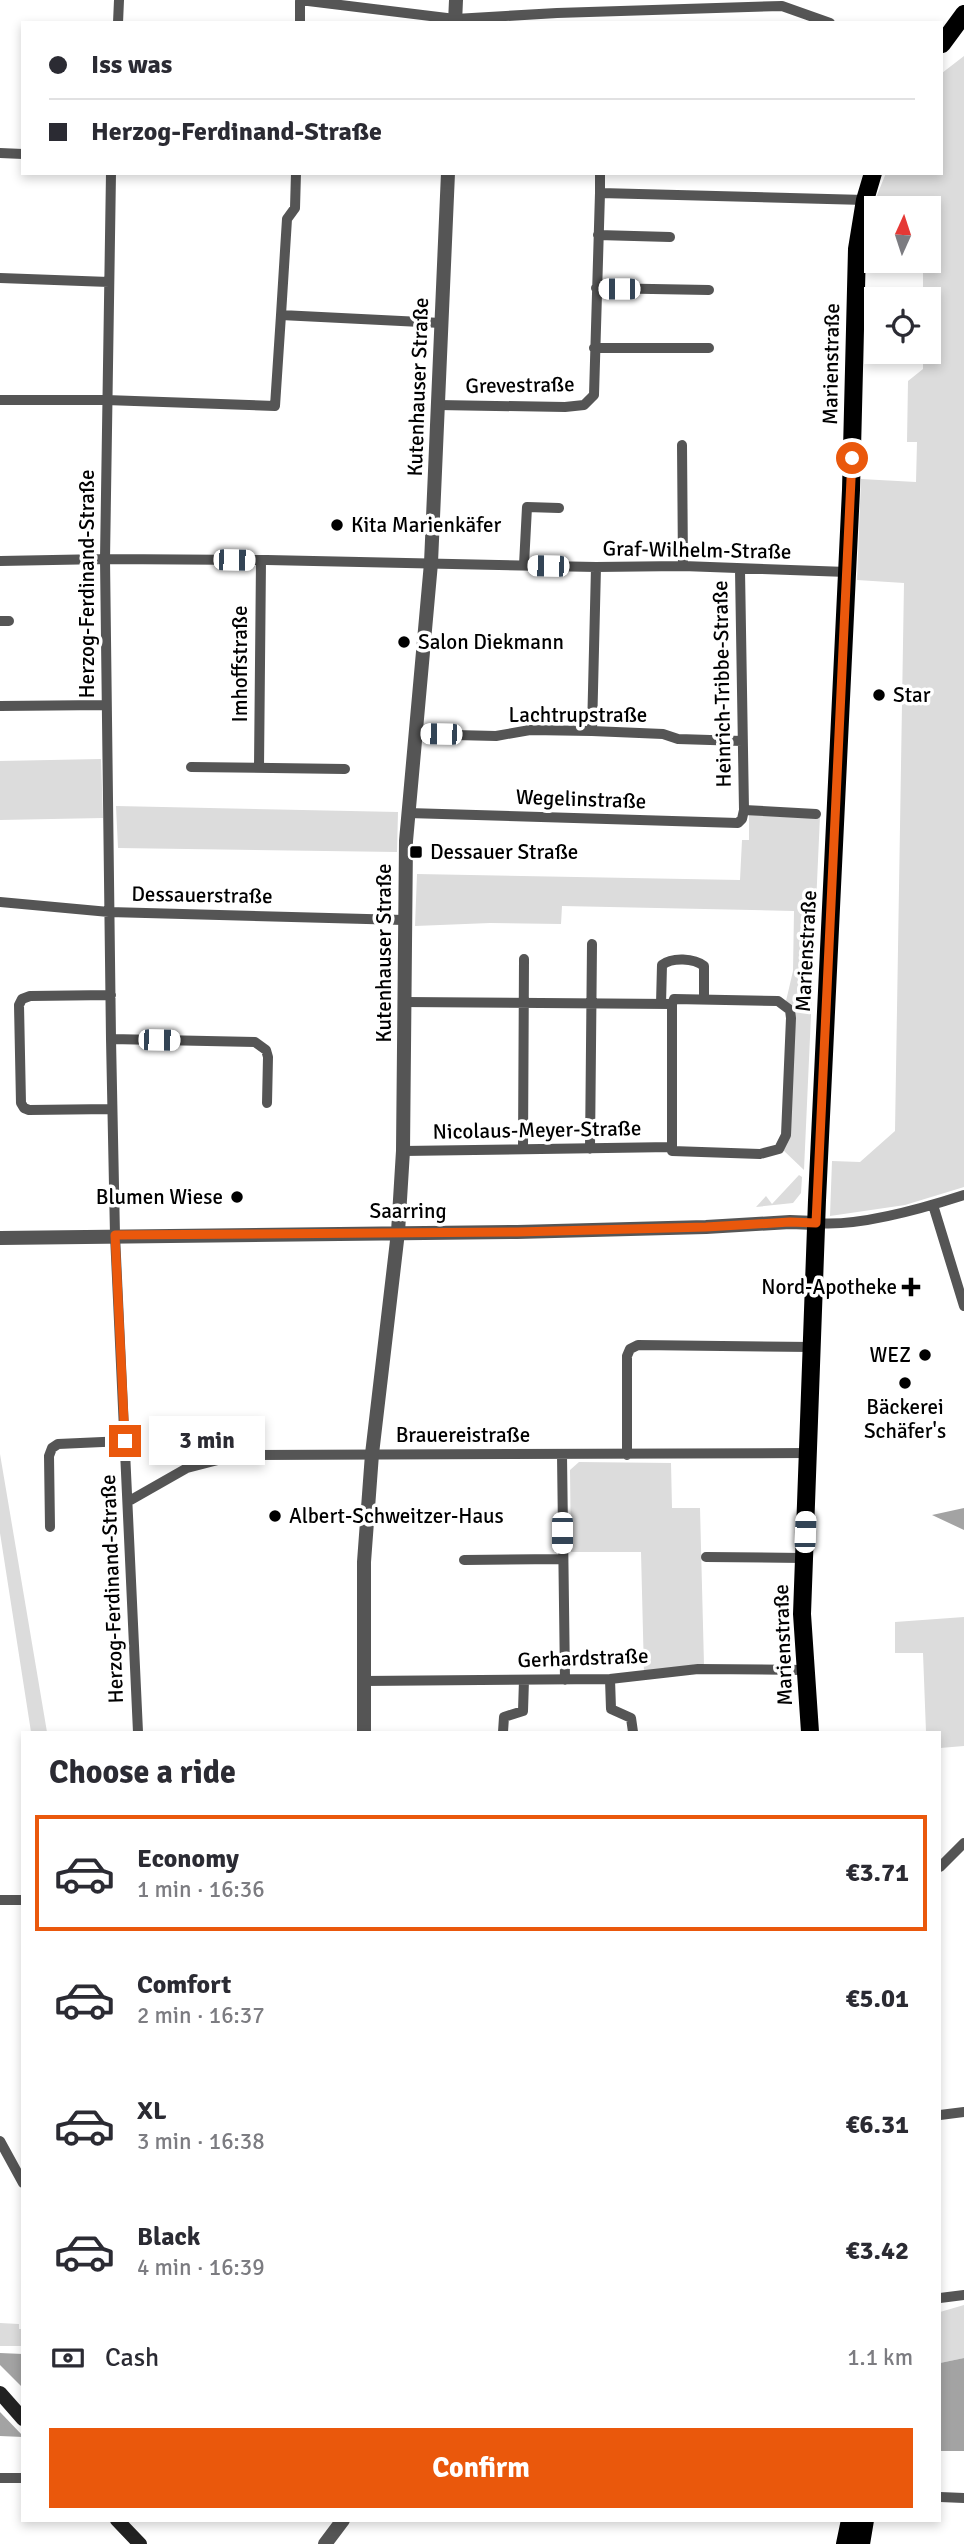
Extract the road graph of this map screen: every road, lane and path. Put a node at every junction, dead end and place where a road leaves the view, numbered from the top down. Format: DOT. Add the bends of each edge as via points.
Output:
graph roads {
  1 [pos="119,0"];
  2 [pos="300,0"];
  3 [pos="456,0"];
  4 [pos="558,0"];
  5 [pos="783,3"];
  6 [pos="557,13"];
  7 [pos="964,14"];
  8 [pos="118,21"];
  9 [pos="299,21"];
  10 [pos="455,21"];
  11 [pos="825,21"];
  12 [pos="943,43"];
  13 [pos="0,153"];
  14 [pos="21,154"];
  15 [pos="111,175"];
  16 [pos="296,175"];
  17 [pos="448,175"];
  18 [pos="600,175"];
  19 [pos="872,175"];
  20 [pos="600,193"];
  21 [pos="866,196"];
  22 [pos="864,200"];
  23 [pos="864,206"];
  24 [pos="598,235"];
  25 [pos="670,237"];
  26 [pos="0,278"];
  27 [pos="109,282"];
  28 [pos="596,288"];
  29 [pos="709,290"];
  30 [pos="281,315"];
  31 [pos="441,323"];
  32 [pos="594,348"];
  33 [pos="709,348"];
  34 [pos="0,400"];
  35 [pos="106,400"];
  36 [pos="438,405"];
  37 [pos="682,445"];
  38 [pos="559,508"];
  39 [pos="105,559"];
  40 [pos="0,561"];
  41 [pos="261,561"];
  42 [pos="431,563"];
  43 [pos="524,565"];
  44 [pos="683,566"];
  45 [pos="596,567"];
  46 [pos="740,570"];
  47 [pos="846,572"];
  48 [pos="106,705"];
  49 [pos="0,706"];
  50 [pos="593,731"];
  51 [pos="414,734"];
  52 [pos="742,741"];
  53 [pos="191,767"];
  54 [pos="259,768"];
  55 [pos="345,769"];
  56 [pos="744,810"];
  57 [pos="408,813"];
  58 [pos="816,814"];
  59 [pos="0,902"];
  60 [pos="109,912"];
  61 [pos="404,920"];
  62 [pos="592,944"];
  63 [pos="524,959"];
  64 [pos="111,995"];
  65 [pos="704,999"];
  66 [pos="405,1002"];
  67 [pos="523,1003"];
  68 [pos="591,1004"];
  69 [pos="667,1004"];
  70 [pos="111,1039"];
  71 [pos="268,1103"];
  72 [pos="113,1109"];
  73 [pos="672,1147"];
  74 [pos="523,1149"];
  75 [pos="590,1149"];
  76 [pos="402,1151"];
  77 [pos="964,1195"];
  78 [pos="933,1205"];
  79 [pos="816,1223"];
  80 [pos="398,1232"];
  81 [pos="115,1235"];
  82 [pos="0,1238"];
  83 [pos="964,1266"];
  84 [pos="952,1268"];
  85 [pos="964,1306"];
  86 [pos="812,1347"];
  87 [pos="125,1441"];
  88 [pos="808,1453"];
  89 [pos="372,1454"];
  90 [pos="562,1455"];
  91 [pos="627,1455"];
  92 [pos="129,1501"];
  93 [pos="50,1527"];
  94 [pos="706,1557"];
  95 [pos="804,1558"];
  96 [pos="562,1559"];
  97 [pos="464,1560"];
  98 [pos="804,1670"];
  99 [pos="565,1679"];
  100 [pos="610,1679"];
  101 [pos="524,1680"];
  102 [pos="363,1681"];
  103 [pos="138,1731"];
  104 [pos="364,1731"];
  105 [pos="503,1731"];
  106 [pos="633,1731"];
  107 [pos="810,1731"];
  108 [pos="964,1843"];
  109 [pos="941,1866"];
  110 [pos="0,1900"];
  111 [pos="21,1900"];
  112 [pos="964,2112"];
  113 [pos="941,2115"];
  114 [pos="0,2141"];
  115 [pos="21,2179"];
  116 [pos="964,2295"];
  117 [pos="941,2298"];
  118 [pos="0,2385"];
  119 [pos="0,2393"];
  120 [pos="21,2405"];
  121 [pos="21,2417"];
  122 [pos="0,2478"];
  123 [pos="21,2478"];
  124 [pos="941,2497"];
  125 [pos="964,2498"];
  126 [pos="119,2522"];
  127 [pos="132,2522"];
  128 [pos="342,2522"];
  129 [pos="850,2522"];
  130 [pos="865,2522"];
  131 [pos="140,2544"];
  132 [pos="152,2544"];
  133 [pos="325,2544"];
  134 [pos="845,2544"];
  135 [pos="861,2544"];
  1 -- 8 [label="street"];
  2 -- 9 [label="street"];
  2 -- 10 [label="street"];
  3 -- 10 [label="street"];
  4 -- 6 [label="street"];
  5 -- 6 [label="street"];
  5 -- 11 [label="street"];
  6 -- 10 [label="street"];
  7 -- 12 [label="main road"];
  13 -- 14 [label="street"];
  15 -- 27 [label="street, Herzog-Ferdinand-Straße"];
  16 -- 30 [label="street" via="295,208 287,219"];
  17 -- 31 [label="street, Kutenhauser Straße"];
  18 -- 20 [label="street, Grevestraße"];
  19 -- 21 [label="main road, Marienstraße"];
  20 -- 22 [label="street"];
  20 -- 24 [label="street, Grevestraße"];
  23 -- 47 [label="main road, Marienstraße" via="857,249"];
  24 -- 25 [label="street"];
  24 -- 28 [label="street, Grevestraße"];
  26 -- 27 [label="street"];
  27 -- 35 [label="street, Herzog-Ferdinand-Straße"];
  28 -- 29 [label="street"];
  28 -- 32 [label="street, Grevestraße"];
  30 -- 31 [label="street"];
  30 -- 35 [label="street" via="275,406"];
  31 -- 36 [label="street, Kutenhauser Straße"];
  32 -- 33 [label="street, Grevestraße"];
  32 -- 36 [label="street, Grevestraße" via="594,395 584,405"];
  34 -- 35 [label="street"];
  35 -- 39 [label="street, Herzog-Ferdinand-Straße"];
  36 -- 42 [label="street, Kutenhauser Straße"];
  37 -- 44 [label="street"];
  38 -- 43 [label="street" via="527,507"];
  39 -- 40 [label="street, Graf-Wilhelm-Straße"];
  39 -- 41 [label="street, Graf-Wilhelm-Straße"];
  39 -- 48 [label="street, Herzog-Ferdinand-Straße"];
  41 -- 42 [label="street, Graf-Wilhelm-Straße"];
  41 -- 54 [label="street, Imhoffstraße"];
  42 -- 43 [label="street, Graf-Wilhelm-Straße"];
  42 -- 51 [label="street, Kutenhauser Straße"];
  43 -- 45 [label="street, Graf-Wilhelm-Straße"];
  44 -- 45 [label="street, Graf-Wilhelm-Straße"];
  44 -- 46 [label="street, Graf-Wilhelm-Straße"];
  45 -- 50 [label="street"];
  46 -- 47 [label="street, Graf-Wilhelm-Straße"];
  46 -- 52 [label="street, Heinrich-Tribbe-Straße"];
  47 -- 79 [label="main road, Marienstraße"];
  48 -- 49 [label="street"];
  48 -- 60 [label="street, Herzog-Ferdinand-Straße"];
  50 -- 51 [label="street, Lachtrupstraße"];
  50 -- 52 [label="street, Lachtrupstraße"];
  51 -- 57 [label="street, Kutenhauser Straße"];
  52 -- 56 [label="street, Heinrich-Tribbe-Straße"];
  53 -- 54 [label="street"];
  54 -- 55 [label="street"];
  56 -- 57 [label="street, Wegelinstraße" via="738,823"];
  56 -- 58 [label="street, Heinrich-Tribbe-Straße"];
  57 -- 61 [label="street, Kutenhauser Straße"];
  59 -- 60 [label="street, Dessauerstraße"];
  60 -- 61 [label="street, Dessauerstraße"];
  60 -- 64 [label="street, Herzog-Ferdinand-Straße"];
  61 -- 66 [label="street, Kutenhauser Straße"];
  62 -- 68 [label="street"];
  63 -- 67 [label="street"];
  64 -- 70 [label="street, Herzog-Ferdinand-Straße"];
  64 -- 72 [label="street" via="30,996 19,1005 24,1108"];
  65 -- 69 [label="street" via="674,999"];
  65 -- 69 [label="street" via="704,965 671,960 661,972"];
  65 -- 73 [label="street, Nicolaus-Meyer-Straße" via="769,999 790,1010 786,1135 779,1149 767,1154 672,1151"];
  66 -- 67 [label="street"];
  66 -- 76 [label="street, Kutenhauser Straße"];
  67 -- 68 [label="street"];
  67 -- 74 [label="street"];
  68 -- 69 [label="street"];
  68 -- 75 [label="street"];
  69 -- 73 [label="street"];
  70 -- 71 [label="street" via="255,1042 268,1057"];
  70 -- 72 [label="street, Herzog-Ferdinand-Straße"];
  72 -- 81 [label="street, Herzog-Ferdinand-Straße"];
  73 -- 75 [label="street, Nicolaus-Meyer-Straße"];
  74 -- 75 [label="street, Nicolaus-Meyer-Straße"];
  74 -- 76 [label="street, Nicolaus-Meyer-Straße"];
  76 -- 80 [label="street, Kutenhauser Straße"];
  77 -- 78 [label="street"];
  78 -- 79 [label="street"];
  78 -- 84 [label="street"];
  79 -- 80 [label="street, Saarring"];
  79 -- 86 [label="main road, Marienstraße"];
  80 -- 81 [label="street, Saarring"];
  80 -- 89 [label="street, Kutenhauser Straße"];
  81 -- 82 [label="street, Saarring"];
  81 -- 87 [label="street, Herzog-Ferdinand-Straße"];
  83 -- 84 [label="street"];
  84 -- 85 [label="street"];
  86 -- 88 [label="main road, Marienstraße"];
  86 -- 91 [label="street" via="638,1345 630,1349"];
  87 -- 92 [label="street, Herzog-Ferdinand-Straße"];
  87 -- 93 [label="street" via="52,1448"];
  88 -- 91 [label="street, Brauereistraße"];
  88 -- 95 [label="main road, Marienstraße"];
  89 -- 90 [label="street, Brauereistraße"];
  89 -- 92 [label="street, Brauereistraße" via="253,1455 218,1460 187,1468"];
  89 -- 102 [label="street, Kutenhauser Straße" via="364,1562"];
  90 -- 91 [label="street, Brauereistraße"];
  90 -- 96 [label="street"];
  92 -- 103 [label="street, Herzog-Ferdinand-Straße"];
  94 -- 95 [label="street"];
  95 -- 98 [label="main road, Marienstraße"];
  96 -- 97 [label="street"];
  96 -- 99 [label="street"];
  98 -- 100 [label="street, Gerhardstraße" via="698,1669"];
  98 -- 107 [label="main road, Marienstraße"];
  99 -- 100 [label="street, Gerhardstraße"];
  99 -- 101 [label="street, Gerhardstraße"];
  100 -- 106 [label="street" via="611,1709 631,1718"];
  101 -- 102 [label="street, Gerhardstraße"];
  101 -- 105 [label="street" via="523,1712 504,1717"];
  102 -- 104 [label="street, Kutenhauser Straße"];
  108 -- 109 [label="street"];
  110 -- 111 [label="street"];
  112 -- 113 [label="street"];
  114 -- 115 [label="street"];
  116 -- 117 [label="street"];
  118 -- 120 [label="main road"];
  119 -- 121 [label="main road"];
  122 -- 123 [label="street"];
  124 -- 125 [label="street"];
  126 -- 131 [label="main road"];
  127 -- 132 [label="main road"];
  128 -- 133 [label="street"];
  129 -- 134 [label="main road"];
  130 -- 135 [label="main road"];
}
